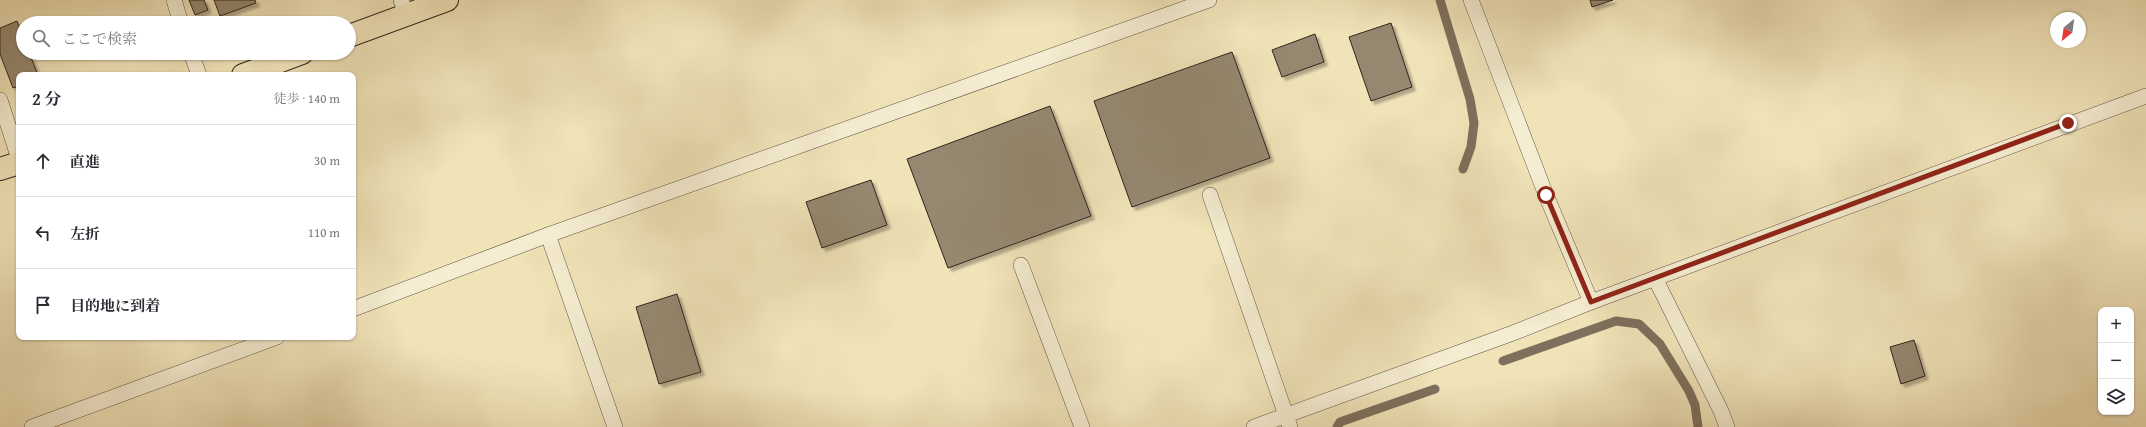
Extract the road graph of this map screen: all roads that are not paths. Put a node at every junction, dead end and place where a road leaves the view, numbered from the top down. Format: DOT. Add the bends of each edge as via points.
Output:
graph roads {
  1 [pos="174,0"];
  2 [pos="447,0"];
  3 [pos="1209,0"];
  4 [pos="1472,0"];
  5 [pos="404,7"];
  6 [pos="180,16"];
  7 [pos="356,32"];
  8 [pos="194,60"];
  9 [pos="283,60"];
  10 [pos="198,72"];
  11 [pos="250,72"];
  12 [pos="2146,96"];
  13 [pos="0,100"];
  14 [pos="16,150"];
  15 [pos="16,164"];
  16 [pos="0,170"];
  17 [pos="1210,195"];
  18 [pos="548,235"];
  19 [pos="1021,265"];
  20 [pos="1654,278"];
  21 [pos="1591,302"];
  22 [pos="356,308"];
  23 [pos="269,340"];
  24 [pos="1288,421"];
  25 [pos="32,427"];
  26 [pos="615,427"];
  27 [pos="1082,427"];
  28 [pos="1254,427"];
  29 [pos="1727,427"];
  1 -- 6 [label="lane"];
  2 -- 5 [label="main road"];
  3 -- 18 [label="lane"];
  4 -- 21 [label="lane" via="1546,195"];
  5 -- 7 [label="main road"];
  8 -- 10 [label="lane"];
  9 -- 11 [label="main road"];
  12 -- 20 [label="lane"];
  13 -- 14 [label="lane"];
  15 -- 16 [label="main road"];
  17 -- 24 [label="lane"];
  18 -- 22 [label="lane"];
  18 -- 26 [label="lane"];
  19 -- 27 [label="lane"];
  20 -- 21 [label="lane"];
  20 -- 29 [label="lane"];
  21 -- 24 [label="lane"];
  23 -- 25 [label="lane"];
  24 -- 28 [label="lane"];
}
